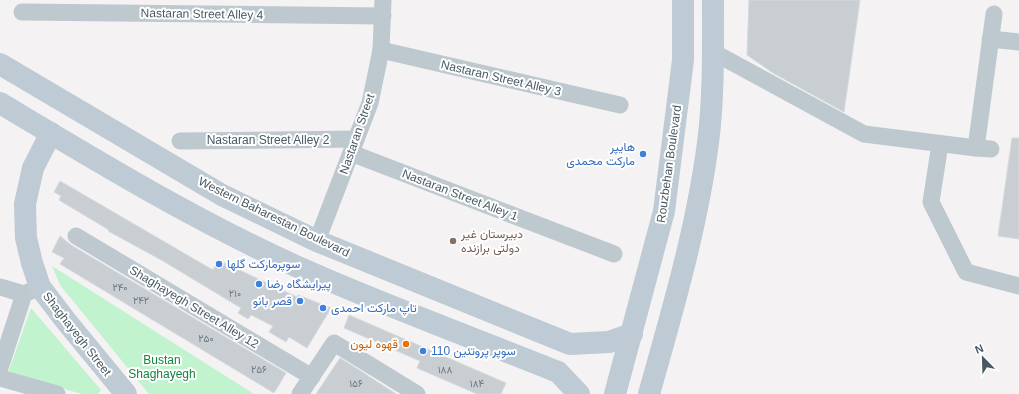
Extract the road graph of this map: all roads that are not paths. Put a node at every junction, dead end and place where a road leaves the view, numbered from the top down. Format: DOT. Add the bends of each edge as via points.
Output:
graph roads {
  1 [pos="683,0"];
  2 [pos="713,0"];
  3 [pos="383,8"];
  4 [pos="22,12"];
  5 [pos="994,14"];
  6 [pos="990,38"];
  7 [pos="1019,42"];
  8 [pos="381,50"];
  9 [pos="713,52"];
  10 [pos="0,64"];
  11 [pos="0,103"];
  12 [pos="620,105"];
  13 [pos="51,133"];
  14 [pos="180,141"];
  15 [pos="940,144"];
  16 [pos="354,146"];
  17 [pos="76,236"];
  18 [pos="317,241"];
  19 [pos="614,254"];
  20 [pos="1019,286"];
  21 [pos="0,287"];
  22 [pos="32,290"];
  23 [pos="632,334"];
  24 [pos="570,344"];
  25 [pos="0,368"];
  26 [pos="558,372"];
  27 [pos="312,377"];
  28 [pos="0,378"];
  29 [pos="57,394"];
  30 [pos="126,394"];
  31 [pos="300,394"];
  32 [pos="417,394"];
  33 [pos="579,394"];
  34 [pos="615,394"];
  35 [pos="649,394"];
  1 -- 23 [label="street, Rouzbehan Boulevard" via="683,60 664,211"];
  2 -- 9 [label="street"];
  3 -- 4 [label="street, Nastaran Street Alley 4"];
  3 -- 8 [label="street, Nastaran Street"];
  5 -- 6 [label="street"];
  6 -- 7 [label="street"];
  6 -- 15 [label="street" via="983,148"];
  8 -- 12 [label="street, Nastaran Street Alley 3"];
  8 -- 16 [label="street, Nastaran Street" via="370,103"];
  9 -- 15 [label="street" via="864,134"];
  9 -- 35 [label="street" via="708,142 696,208 673,309"];
  10 -- 18 [label="street, Western Baharestan Boulevard" via="222,195"];
  11 -- 13 [label="street"];
  13 -- 22 [label="street, Shaghayegh Street" via="33,168 25,204 26,238 32,263"];
  13 -- 26 [label="street" via="176,206 298,266"];
  14 -- 16 [label="street, Nastaran Street Alley 2"];
  15 -- 20 [label="street" via="931,202 966,272"];
  16 -- 18 [label="street, Nastaran Street"];
  16 -- 19 [label="street, Nastaran Street Alley 1"];
  17 -- 27 [label="street, Shaghayegh Street Alley 12"];
  18 -- 24 [label="street, Western Baharestan Boulevard"];
  21 -- 22 [label="street"];
  22 -- 25 [label="street"];
  22 -- 30 [label="street, Shaghayegh Street" via="66,321"];
  23 -- 24 [label="street, Western Baharestan Boulevard" via="609,342"];
  23 -- 34 [label="street, Rouzbehan Boulevard"];
  24 -- 26 [label="street" via="574,352 573,362 567,369"];
  26 -- 33 [label="street"];
  27 -- 31 [label="street"];
  27 -- 32 [label="street" via="334,342"];
  28 -- 29 [label="street"];
}
